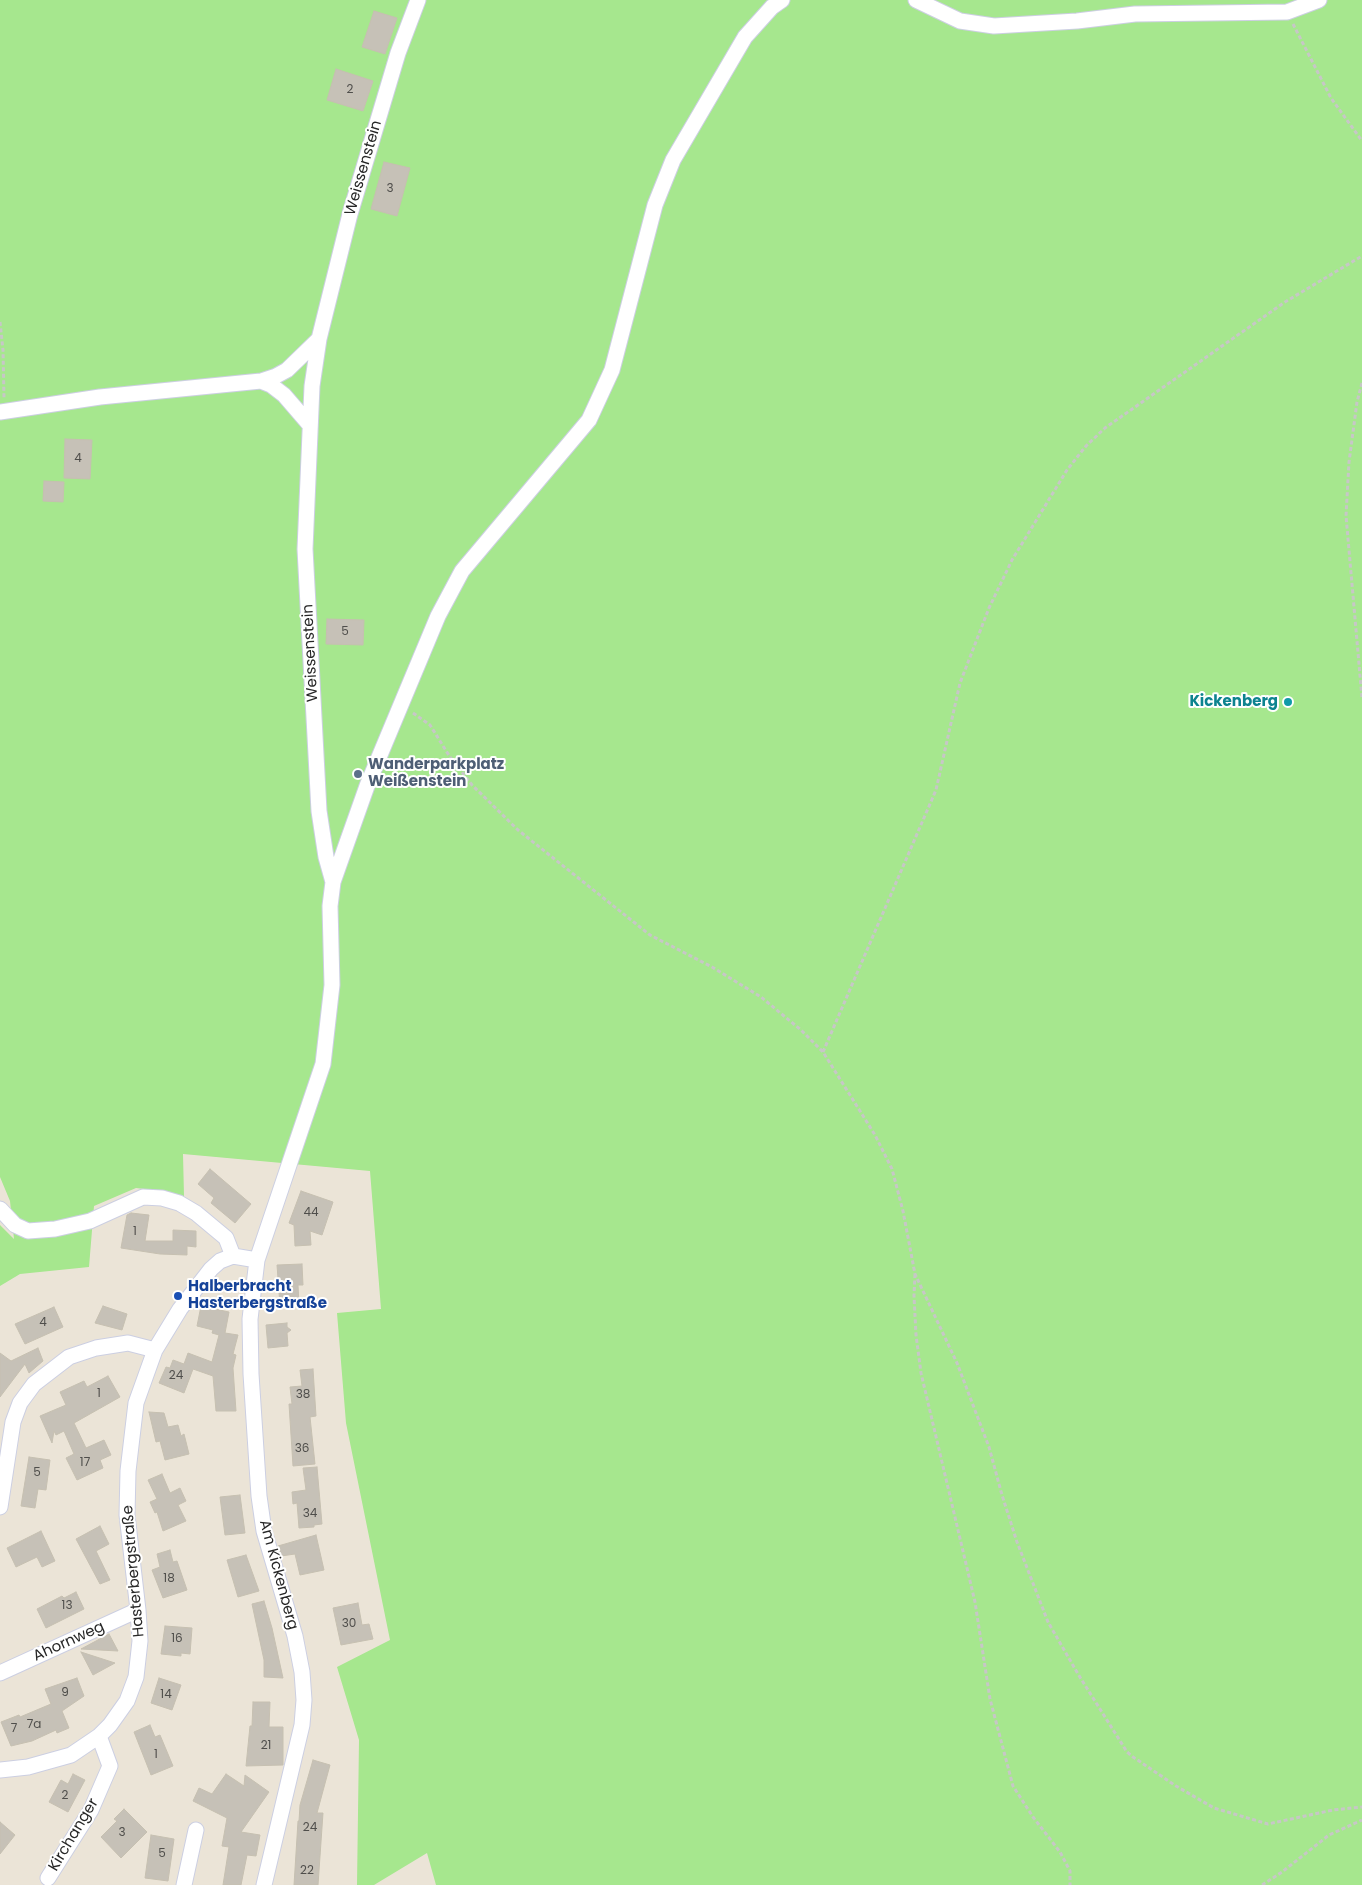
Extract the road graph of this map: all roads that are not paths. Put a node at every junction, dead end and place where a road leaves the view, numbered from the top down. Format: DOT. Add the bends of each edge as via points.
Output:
graph roads {
  1 [pos="418,0"];
  2 [pos="782,0"];
  3 [pos="916,0"];
  4 [pos="1319,0"];
  5 [pos="319,339"];
  6 [pos="261,381"];
  7 [pos="2,411"];
  8 [pos="309,424"];
  9 [pos="333,882"];
  10 [pos="0,1209"];
  11 [pos="233,1256"];
  12 [pos="257,1260"];
  13 [pos="156,1350"];
  14 [pos="0,1507"];
  15 [pos="138,1610"];
  16 [pos="0,1673"];
  17 [pos="99,1736"];
  18 [pos="0,1770"];
  19 [pos="196,1830"];
  20 [pos="48,1878"];
  21 [pos="184,1885"];
  22 [pos="264,1885"];
  1 -- 5 [label="street, Weissenstein" via="350,214"];
  2 -- 9 [label="street" via="745,38 673,160 655,205 612,370 589,420 462,571 438,616 367,786"];
  3 -- 4 [label="street" via="960,21 994,26 1135,14 1287,12"];
  5 -- 6 [label="street" via="287,370"];
  5 -- 8 [label="street, Weissenstein"];
  6 -- 7 [label="street" via="100,397"];
  6 -- 8 [label="street" via="284,395"];
  8 -- 9 [label="street, Weissenstein" via="307,588 319,811"];
  9 -- 12 [label="street, Am Kickenberg" via="330,906 332,985 323,1064"];
  10 -- 11 [label="street" via="15,1225 28,1230 46,1230 90,1221 143,1197 162,1198 179,1203 203,1219 226,1238"];
  11 -- 12 [label="street"];
  11 -- 13 [label="street, Hasterbergstraße" via="211,1269 180,1309"];
  12 -- 22 [label="street, Am Kickenberg" via="250,1319 259,1496 264,1531 295,1636 304,1700 302,1725"];
  13 -- 14 [label="street" via="128,1343 96,1348 69,1357 34,1384 20,1403 13,1422"];
  13 -- 15 [label="street, Hasterbergstraße" via="136,1403 128,1471 127,1515"];
  15 -- 16 [label="street, Ahornweg"];
  15 -- 17 [label="street, Hasterbergstraße" via="140,1641 136,1677 120,1712"];
  17 -- 18 [label="street, Hasterbergstraße" via="71,1755 28,1767"];
  17 -- 20 [label="street, Kirchanger" via="110,1766 91,1810"];
  19 -- 21 [label="street"];
}
